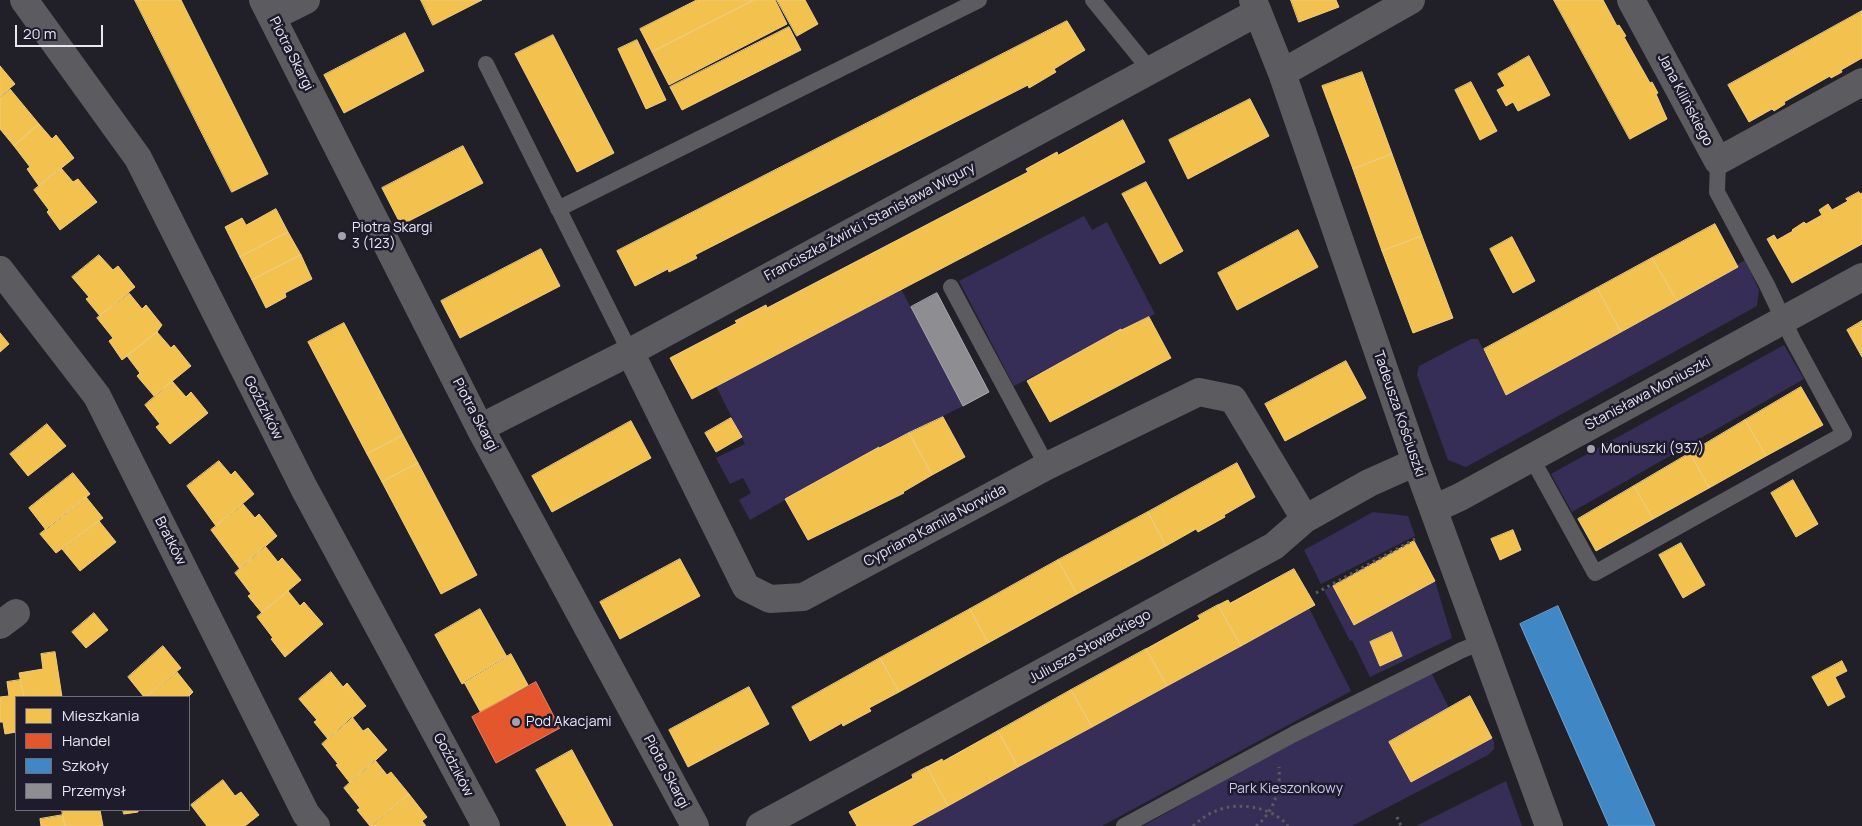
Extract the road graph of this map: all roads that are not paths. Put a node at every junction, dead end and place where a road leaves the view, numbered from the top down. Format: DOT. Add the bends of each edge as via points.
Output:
graph roads {
  1 [pos="24,0"];
  2 [pos="306,0"];
  3 [pos="979,0"];
  4 [pos="1093,0"];
  5 [pos="1411,0"];
  6 [pos="1631,0"];
  7 [pos="1256,6"];
  8 [pos="267,9"];
  9 [pos="486,64"];
  10 [pos="1150,70"];
  11 [pos="1282,73"];
  12 [pos="1862,82"];
  13 [pos="1718,161"];
  14 [pos="558,209"];
  15 [pos="0,270"];
  16 [pos="1862,277"];
  17 [pos="951,287"];
  18 [pos="1784,321"];
  19 [pos="630,352"];
  20 [pos="480,428"];
  21 [pos="1530,457"];
  22 [pos="1416,462"];
  23 [pos="1047,466"];
  24 [pos="1434,509"];
  25 [pos="1305,519"];
  26 [pos="1482,642"];
  27 [pos="316,826"];
  28 [pos="486,826"];
  29 [pos="695,826"];
  30 [pos="760,826"];
  31 [pos="1124,826"];
  32 [pos="1549,826"];
  1 -- 28 [label="street, Goździków" via="138,158 304,488"];
  2 -- 8 [label="street"];
  3 -- 14 [label="lane"];
  4 -- 10 [label="lane"];
  5 -- 11 [label="street"];
  6 -- 13 [label="street, Jana Kilińskiego"];
  7 -- 10 [label="street, Franciszka Żwirki i Stanisława Wigury"];
  7 -- 11 [label="street, Tadeusza Kościuszki"];
  8 -- 20 [label="street, Piotra Skargi"];
  9 -- 14 [label="lane"];
  10 -- 19 [label="street, Franciszka Żwirki i Stanisława Wigury"];
  11 -- 22 [label="street, Tadeusza Kościuszki"];
  12 -- 13 [label="street, Jana Kilińskiego"];
  13 -- 18 [label="lane" via="1717,192"];
  14 -- 19 [label="lane"];
  15 -- 27 [label="street, Bratków" via="97,396 306,814"];
  16 -- 18 [label="street, Stanisława Moniuszki"];
  17 -- 23 [label="lane"];
  18 -- 21 [label="street, Stanisława Moniuszki"];
  18 -- 21 [label="lane" via="1844,434 1595,573"];
  19 -- 20 [label="street, Franciszka Żwirki i Stanisława Wigury"];
  19 -- 23 [label="street, Cypriana Kamila Norwida" via="746,587 770,599 803,597"];
  20 -- 29 [label="street, Piotra Skargi"];
  21 -- 24 [label="street, Stanisława Moniuszki"];
  22 -- 24 [label="street, Tadeusza Kościuszki"];
  22 -- 25 [label="street, Juliusza Słowackiego" via="1369,483"];
  23 -- 25 [label="street, Cypriana Kamila Norwida" via="1199,392 1233,399"];
  24 -- 26 [label="street, Tadeusza Kościuszki"];
  25 -- 30 [label="street, Juliusza Słowackiego" via="1274,546"];
  26 -- 31 [label="lane" via="1273,745"];
  26 -- 32 [label="street, Tadeusza Kościuszki"];
}
